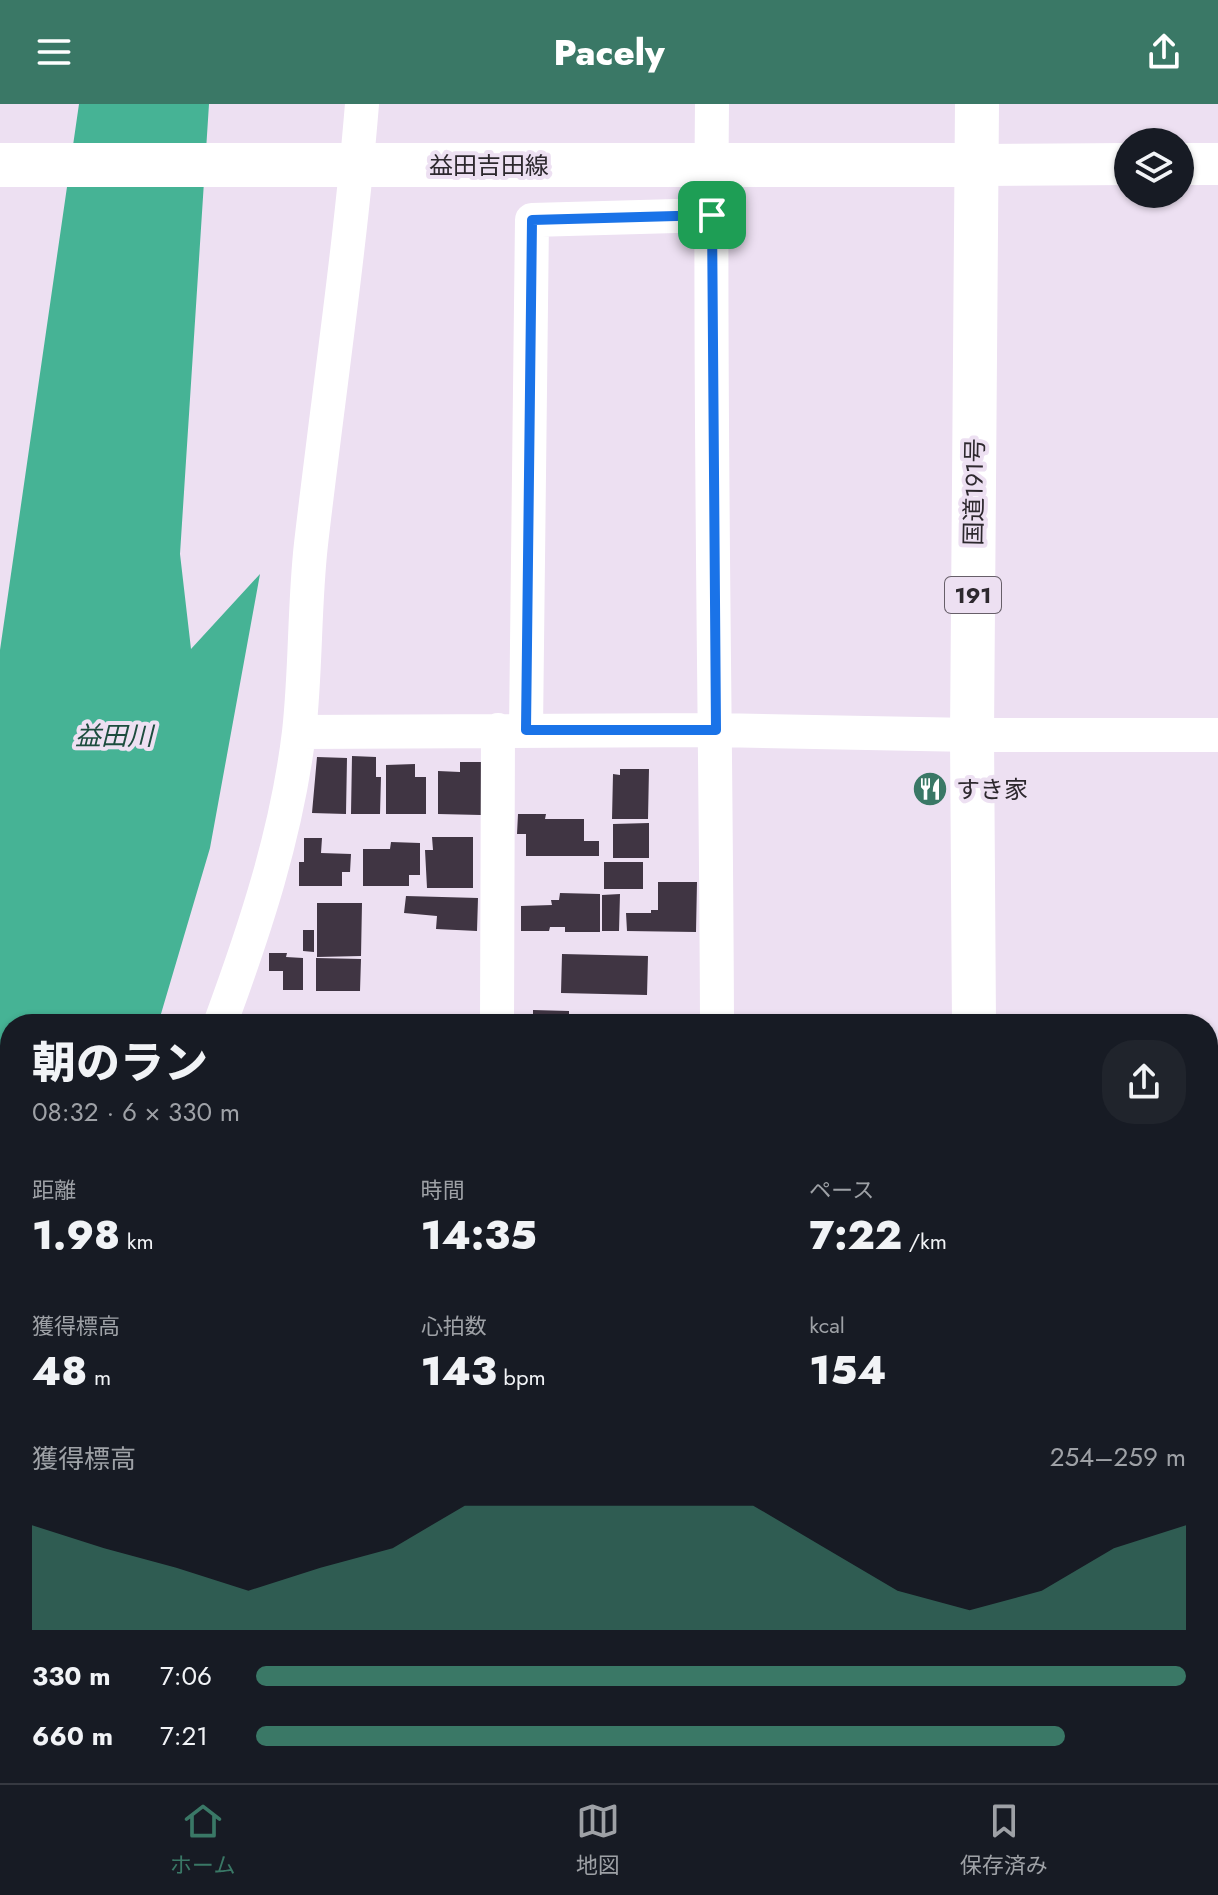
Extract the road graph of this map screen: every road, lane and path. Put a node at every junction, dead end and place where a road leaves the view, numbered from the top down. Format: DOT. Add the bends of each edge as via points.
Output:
graph roads {
  1 [pos="362,104"];
  2 [pos="712,104"];
  3 [pos="977,104"];
  4 [pos="1114,164"];
  5 [pos="1194,164"];
  6 [pos="1218,164"];
  7 [pos="1,165"];
  8 [pos="340,165"];
  9 [pos="711,165"];
  10 [pos="977,165"];
  11 [pos="712,215"];
  12 [pos="512,730"];
  13 [pos="716,730"];
  14 [pos="299,732"];
  15 [pos="972,735"];
  16 [pos="1218,735"];
  17 [pos="224,1014"];
  18 [pos="498,1014"];
  19 [pos="717,1014"];
  20 [pos="974,1014"];
  1 -- 8 [label="street"];
  2 -- 9 [label="street"];
  3 -- 10 [label="main road, 国道191号 / 191"];
  4 -- 10 [label="street"];
  5 -- 6 [label="street"];
  7 -- 8 [label="main road, 益田吉田線"];
  8 -- 9 [label="main road, 益田吉田線"];
  8 -- 14 [label="street"];
  9 -- 10 [label="main road, 益田吉田線"];
  9 -- 11 [label="street"];
  10 -- 15 [label="main road, 国道191号 / 191"];
  11 -- 12 [label="street" via="532,220"];
  11 -- 13 [label="street"];
  12 -- 13 [label="street"];
  12 -- 14 [label="street"];
  12 -- 18 [label="street"];
  13 -- 15 [label="street"];
  13 -- 19 [label="street"];
  14 -- 17 [label="street" via="280,840"];
  15 -- 16 [label="street"];
  15 -- 20 [label="main road, 国道191号 / 191"];
}
